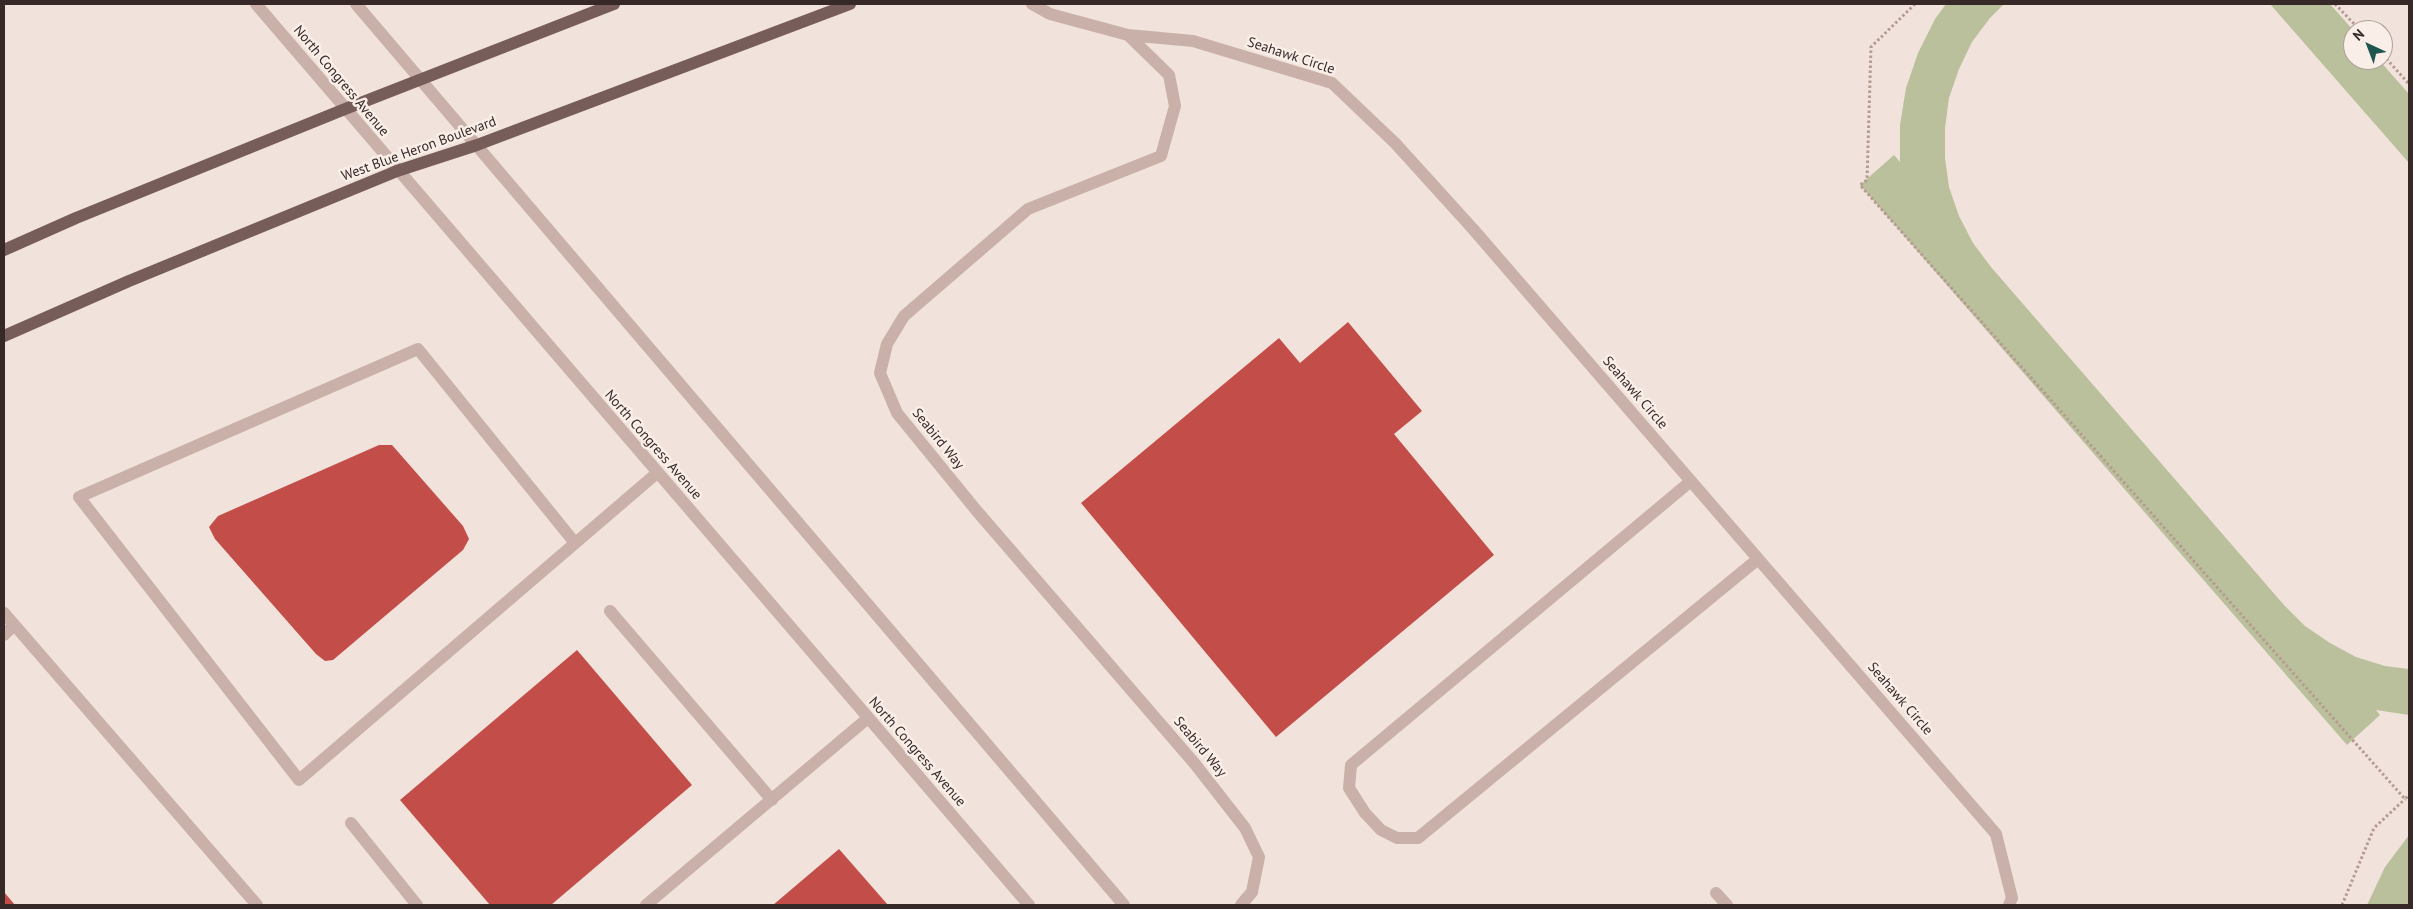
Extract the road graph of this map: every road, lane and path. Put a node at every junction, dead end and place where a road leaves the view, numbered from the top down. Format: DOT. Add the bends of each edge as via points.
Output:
graph roads {
  1 [pos="256,4"];
  2 [pos="356,4"];
  3 [pos="614,4"];
  4 [pos="850,4"];
  5 [pos="1032,4"];
  6 [pos="1915,4"];
  7 [pos="2336,4"];
  8 [pos="2351,20"];
  9 [pos="1128,35"];
  10 [pos="2393,66"];
  11 [pos="421,79"];
  12 [pos="2409,84"];
  13 [pos="345,109"];
  14 [pos="477,145"];
  15 [pos="397,171"];
  16 [pos="4,250"];
  17 [pos="4,336"];
  18 [pos="657,473"];
  19 [pos="1691,482"];
  20 [pos="574,543"];
  21 [pos="1758,559"];
  22 [pos="610,611"];
  23 [pos="4,613"];
  24 [pos="14,625"];
  25 [pos="4,635"];
  26 [pos="868,718"];
  27 [pos="2409,795"];
  28 [pos="2405,799"];
  29 [pos="772,800"];
  30 [pos="351,823"];
  31 [pos="1716,893"];
  32 [pos="257,905"];
  33 [pos="417,905"];
  34 [pos="646,905"];
  35 [pos="1029,905"];
  36 [pos="1124,905"];
  37 [pos="1241,905"];
  38 [pos="1726,905"];
  39 [pos="2009,905"];
  40 [pos="2342,905"];
  1 -- 13 [label="street, North Congress Avenue"];
  2 -- 11 [label="street"];
  3 -- 11 [label="main road"];
  4 -- 14 [label="main road, West Blue Heron Boulevard"];
  5 -- 9 [label="street, Seabird Way" via="1050,14"];
  6 -- 28 [label="path" via="1871,47 1867,180 1860,185"];
  7 -- 8 [label="path"];
  9 -- 19 [label="street, Seahawk Circle" via="1192,41 1332,83 1396,143"];
  9 -- 37 [label="street, Seabird Way" via="1169,75 1175,106 1161,156 1028,209 904,316 887,344 880,373 897,413 976,510 1195,764 1245,828 1260,857 1252,892"];
  10 -- 12 [label="path"];
  11 -- 13 [label="main road"];
  11 -- 14 [label="street"];
  13 -- 15 [label="street, North Congress Avenue"];
  13 -- 16 [label="main road"];
  14 -- 15 [label="main road, West Blue Heron Boulevard"];
  14 -- 36 [label="street"];
  15 -- 17 [label="main road, West Blue Heron Boulevard"];
  15 -- 18 [label="street, North Congress Avenue"];
  18 -- 20 [label="street"];
  18 -- 26 [label="street, North Congress Avenue"];
  19 -- 21 [label="street, Seahawk Circle"];
  19 -- 21 [label="street" via="1351,765 1349,788 1365,813 1380,830 1397,838 1418,838"];
  20 -- 20 [label="street" via="299,780 79,496 418,349"];
  21 -- 39 [label="street, Seahawk Circle" via="1996,834 2012,898"];
  22 -- 29 [label="street"];
  23 -- 24 [label="street"];
  24 -- 25 [label="street"];
  24 -- 32 [label="street"];
  26 -- 29 [label="street"];
  26 -- 35 [label="street, North Congress Avenue"];
  27 -- 28 [label="path"];
  28 -- 40 [label="path" via="2374,828"];
  29 -- 34 [label="street"];
  30 -- 33 [label="street"];
  31 -- 38 [label="street"];
}
